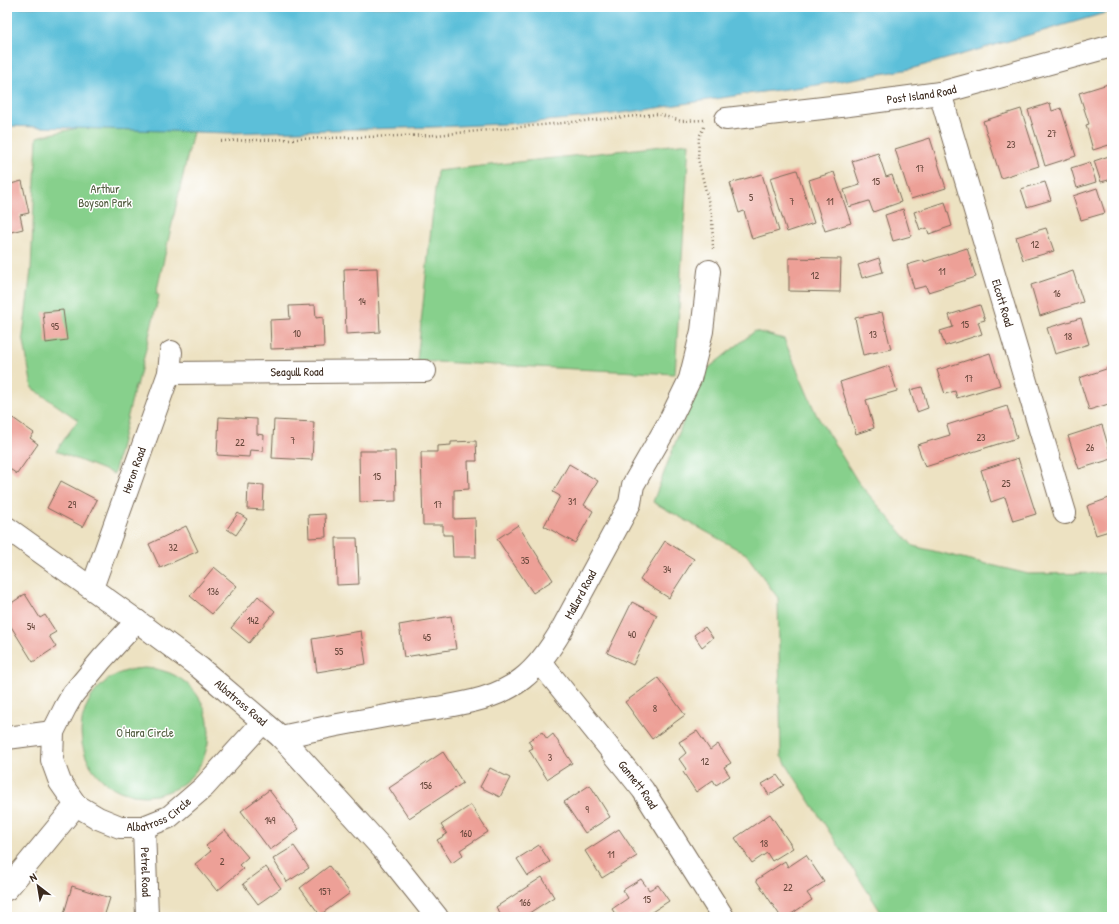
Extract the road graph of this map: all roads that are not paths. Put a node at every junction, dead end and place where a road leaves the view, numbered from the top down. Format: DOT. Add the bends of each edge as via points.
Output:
graph roads {
  1 [pos="1112,46"];
  2 [pos="940,93"];
  3 [pos="726,119"];
  4 [pos="710,271"];
  5 [pos="170,362"];
  6 [pos="425,371"];
  7 [pos="1065,512"];
  8 [pos="7,528"];
  9 [pos="92,588"];
  10 [pos="137,621"];
  11 [pos="540,662"];
  12 [pos="263,722"];
  13 [pos="53,732"];
  14 [pos="281,736"];
  15 [pos="7,738"];
  16 [pos="76,805"];
  17 [pos="144,827"];
  18 [pos="7,889"];
  19 [pos="147,917"];
  20 [pos="437,917"];
  21 [pos="723,917"];
  1 -- 2 [label="street, Post Island Road"];
  2 -- 3 [label="street, Post Island Road"];
  2 -- 7 [label="street, Elcott Road"];
  4 -- 11 [label="street, Mallard Road" via="702,331 690,379 633,485 630,503 562,629"];
  5 -- 6 [label="street, Seagull Road"];
  5 -- 9 [label="street, Heron Road"];
  8 -- 9 [label="street, Albatross Road"];
  9 -- 10 [label="street, Albatross Road"];
  10 -- 12 [label="street, Albatross Road" via="200,668"];
  10 -- 13 [label="street, Albatross Circle" via="74,694"];
  11 -- 14 [label="street, Mallard Road" via="522,679 496,694 466,703"];
  11 -- 21 [label="street, Gannett Road" via="643,790"];
  12 -- 14 [label="street, Albatross Road"];
  12 -- 17 [label="street, Albatross Circle" via="204,787 169,816"];
  13 -- 15 [label="street"];
  13 -- 16 [label="street, Albatross Circle" via="52,760 60,782"];
  14 -- 20 [label="street, Albatross Road" via="382,848"];
  16 -- 17 [label="street, Albatross Circle" via="120,827"];
  16 -- 18 [label="street"];
  17 -- 19 [label="street, Petrel Road"];
}
